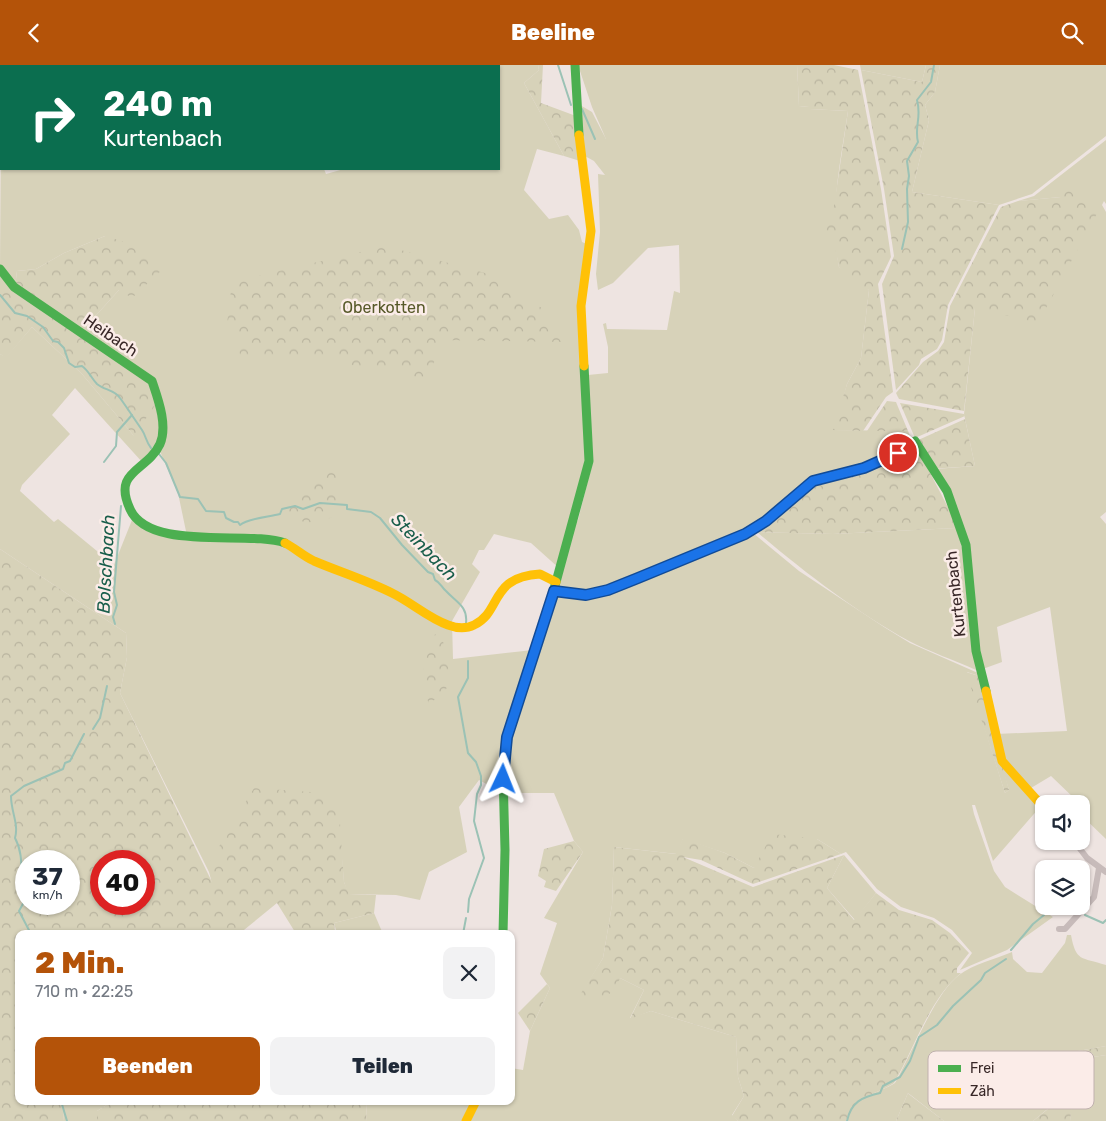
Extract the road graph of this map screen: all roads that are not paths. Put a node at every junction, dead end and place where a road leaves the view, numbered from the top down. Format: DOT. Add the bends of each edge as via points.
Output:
graph roads {
  1 [pos="575,65"];
  2 [pos="0,269"];
  3 [pos="555,586"];
  4 [pos="1035,798"];
  5 [pos="1081,850"];
  6 [pos="1099,868"];
  7 [pos="1106,872"];
  8 [pos="1059,929"];
  9 [pos="503,930"];
  10 [pos="474,1105"];
  11 [pos="466,1121"];
  1 -- 3 [label="street" via="590,224 590,246 581,301 589,461"];
  2 -- 3 [label="street, Heibach" via="14,287 152,381 160,401 161,441 158,449 142,462 122,494 136,518 172,535 280,541 305,557 382,587 445,624 460,628 481,621 499,591 513,581 540,574"];
  3 -- 4 [label="street, Kurtenbach" via="586,595 608,590 745,534 766,521 813,481 878,463 915,441 947,491 966,545 976,651 1002,761"];
  3 -- 9 [label="street" via="504,752"];
  5 -- 6 [label="street"];
  6 -- 7 [label="street"];
  6 -- 8 [label="street" via="1094,897 1065,929"];
  10 -- 11 [label="street"];
}
